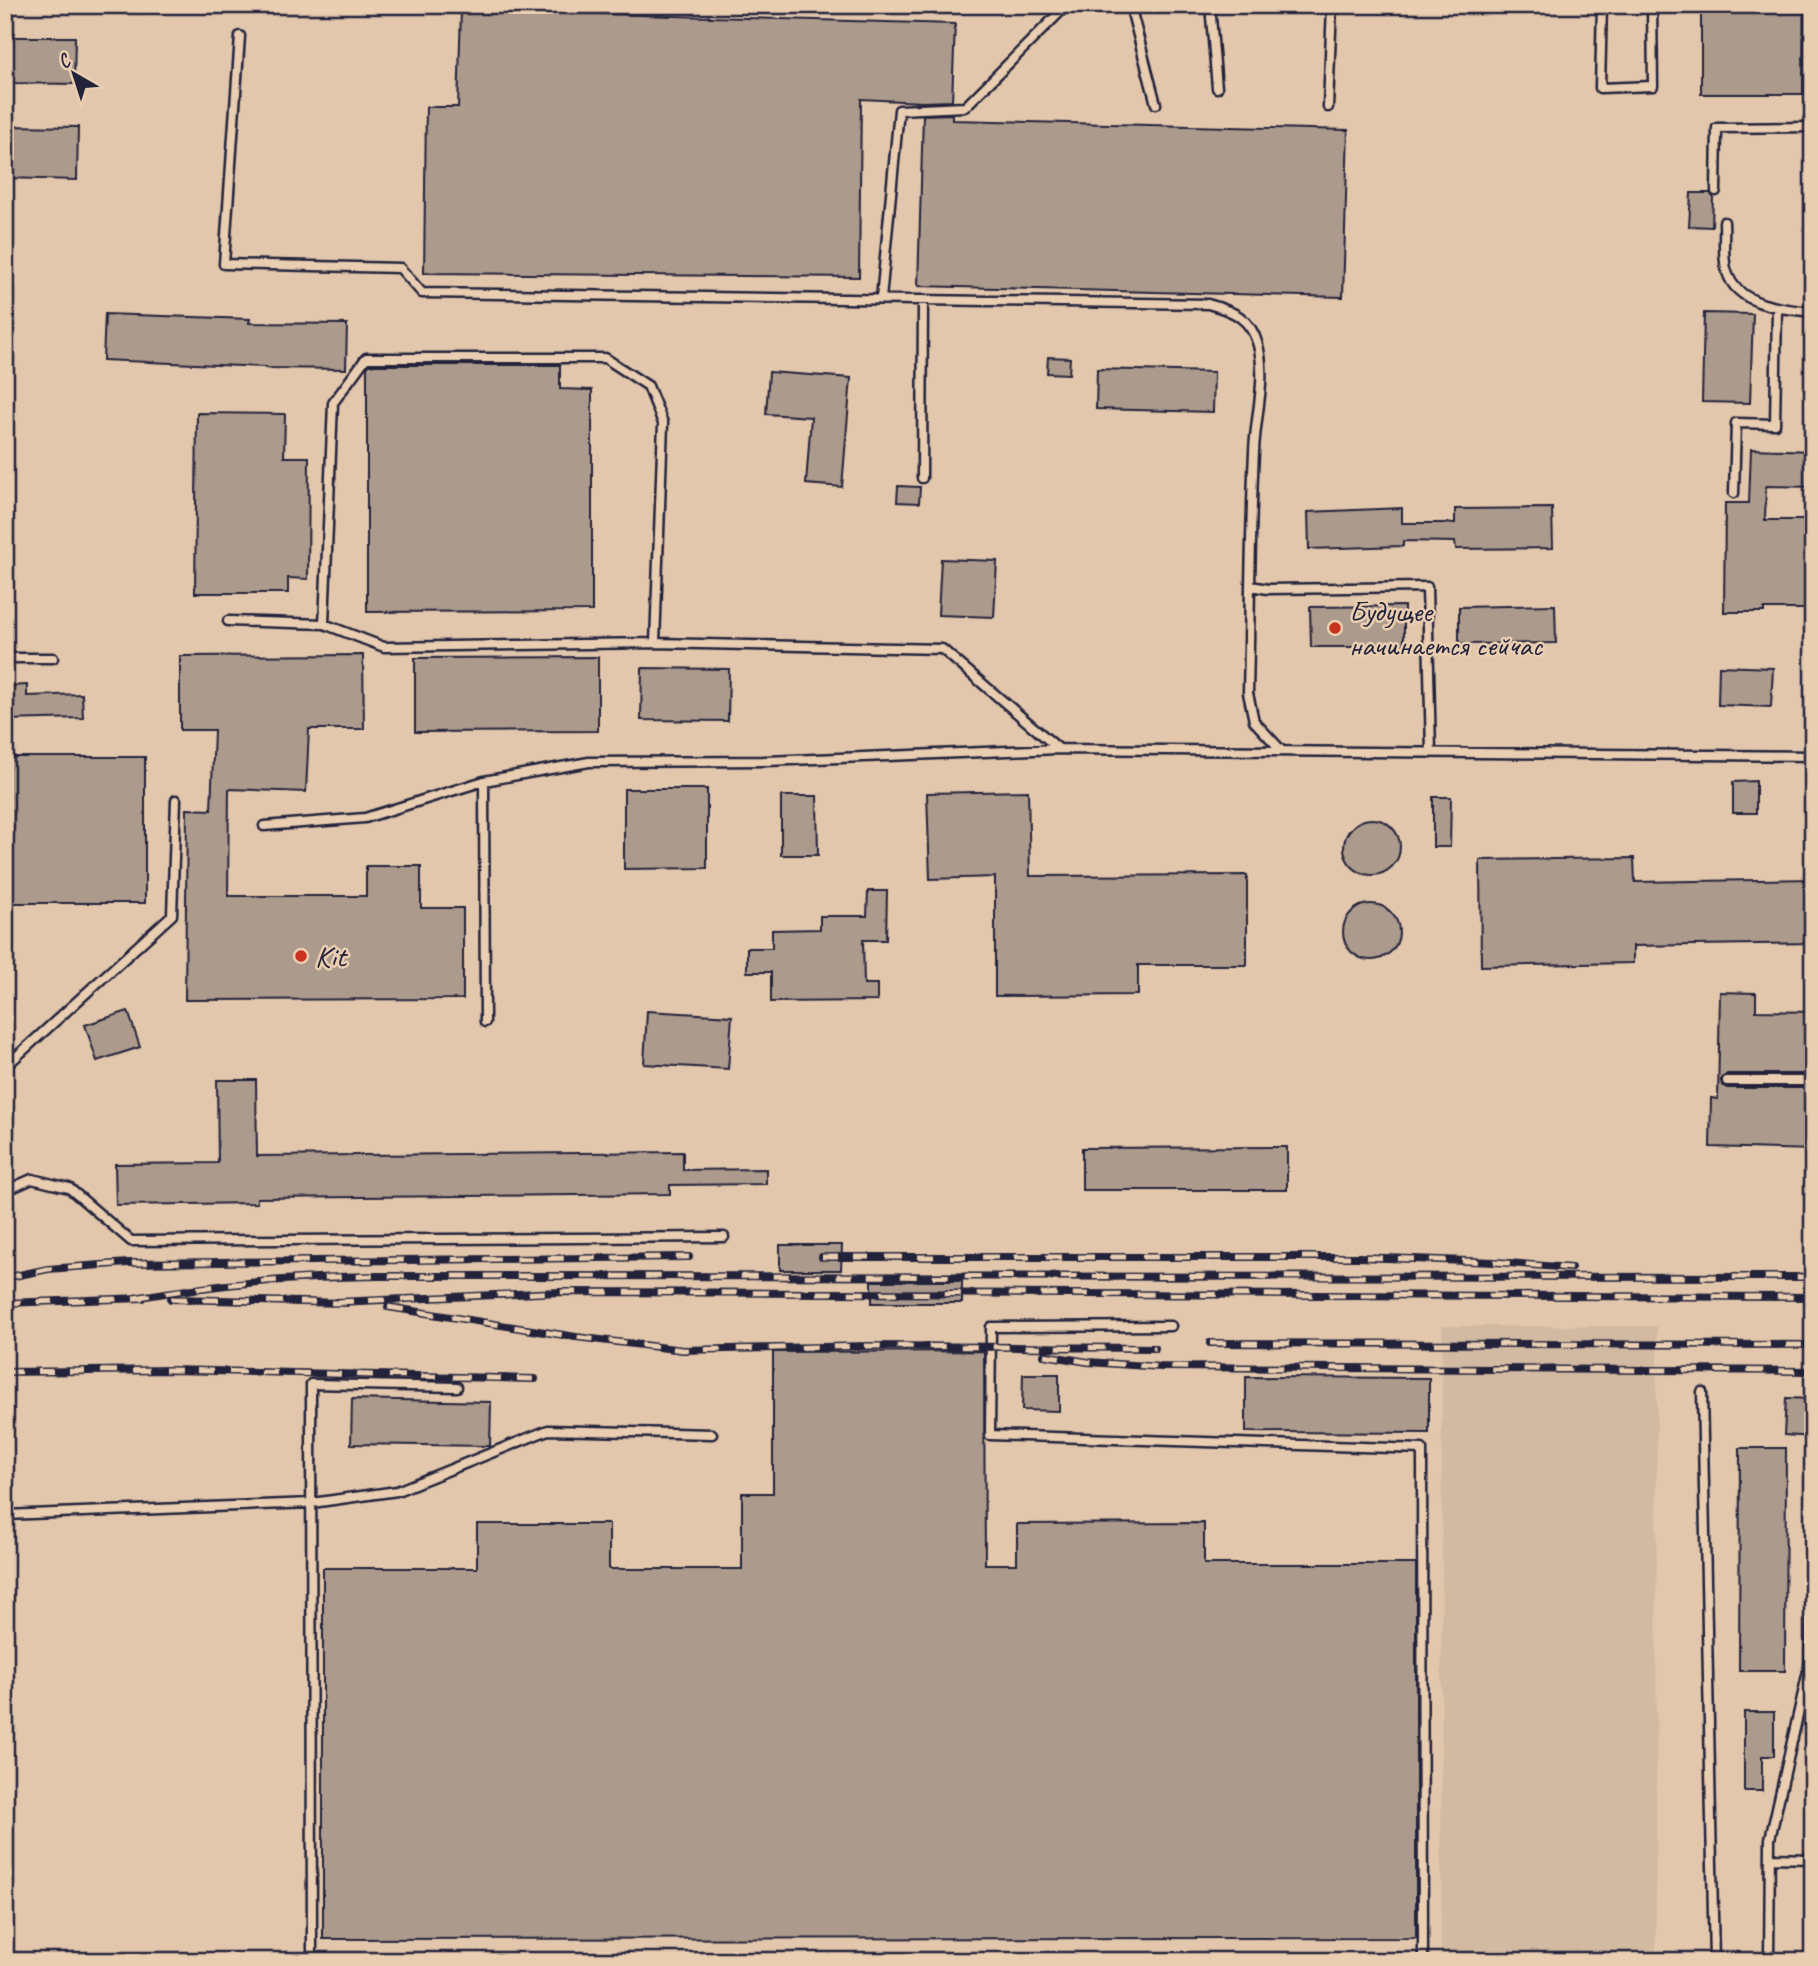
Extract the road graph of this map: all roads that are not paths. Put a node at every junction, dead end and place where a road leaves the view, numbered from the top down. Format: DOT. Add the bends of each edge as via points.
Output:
graph roads {
  1 [pos="1066,5"];
  2 [pos="1130,5"];
  3 [pos="1210,5"];
  4 [pos="1332,5"];
  5 [pos="1602,5"];
  6 [pos="1652,5"];
  7 [pos="240,36"];
  8 [pos="1217,88"];
  9 [pos="1156,104"];
  10 [pos="1328,107"];
  11 [pos="1813,127"];
  12 [pos="1716,191"];
  13 [pos="1724,222"];
  14 [pos="881,299"];
  15 [pos="923,300"];
  16 [pos="1777,309"];
  17 [pos="1813,312"];
  18 [pos="922,478"];
  19 [pos="1734,493"];
  20 [pos="1251,586"];
  21 [pos="228,621"];
  22 [pos="324,624"];
  23 [pos="655,643"];
  24 [pos="5,652"];
  25 [pos="53,659"];
  26 [pos="1059,749"];
  27 [pos="1281,750"];
  28 [pos="1431,752"];
  29 [pos="1813,756"];
  30 [pos="484,781"];
  31 [pos="176,800"];
  32 [pos="264,826"];
  33 [pos="485,1022"];
  34 [pos="5,1067"];
  35 [pos="1727,1081"];
  36 [pos="1813,1081"];
  37 [pos="5,1191"];
  38 [pos="724,1237"];
  39 [pos="1171,1326"];
  40 [pos="457,1388"];
  41 [pos="1702,1392"];
  42 [pos="712,1434"];
  43 [pos="312,1503"];
  44 [pos="5,1515"];
  45 [pos="1813,1571"];
  46 [pos="1770,1858"];
  47 [pos="1813,1859"];
  48 [pos="312,1961"];
  49 [pos="1423,1961"];
  50 [pos="1714,1961"];
  51 [pos="1769,1961"];
  1 -- 14 [label="lane" via="965,107 899,110"];
  2 -- 9 [label="lane"];
  3 -- 8 [label="lane"];
  4 -- 10 [label="lane"];
  5 -- 6 [label="lane" via="1600,88 1653,86"];
  7 -- 14 [label="lane" via="224,264 400,268 422,293"];
  11 -- 12 [label="lane" via="1717,128"];
  13 -- 16 [label="lane" via="1727,272 1740,292"];
  14 -- 15 [label="lane"];
  15 -- 18 [label="lane"];
  15 -- 20 [label="lane" via="1208,304 1233,310 1249,325 1258,344 1261,375"];
  16 -- 17 [label="lane"];
  16 -- 19 [label="lane" via="1775,424 1736,423"];
  20 -- 27 [label="lane" via="1248,693 1254,721"];
  20 -- 28 [label="lane" via="1427,586"];
  21 -- 22 [label="lane"];
  22 -- 23 [label="lane" via="384,647"];
  22 -- 23 [label="lane" via="333,402 366,358 605,358 648,386 663,423"];
  23 -- 26 [label="lane" via="942,649"];
  24 -- 25 [label="lane" via="12,658"];
  26 -- 27 [label="lane"];
  26 -- 30 [label="lane" via="767,761 589,762"];
  27 -- 28 [label="lane"];
  28 -- 29 [label="lane"];
  30 -- 32 [label="lane" via="365,818"];
  30 -- 33 [label="lane"];
  31 -- 34 [label="lane" via="172,915"];
  35 -- 36 [label="lane"];
  37 -- 38 [label="lane" via="32,1179 69,1188 131,1241"];
  39 -- 49 [label="lane" via="991,1327 990,1435 1422,1449"];
  40 -- 43 [label="lane" via="311,1384"];
  41 -- 50 [label="lane"];
  42 -- 43 [label="lane" via="548,1430 397,1491"];
  43 -- 44 [label="lane"];
  43 -- 48 [label="lane"];
  45 -- 46 [label="lane" via="1810,1662 1770,1839"];
  46 -- 47 [label="lane"];
  46 -- 51 [label="lane"];
}
